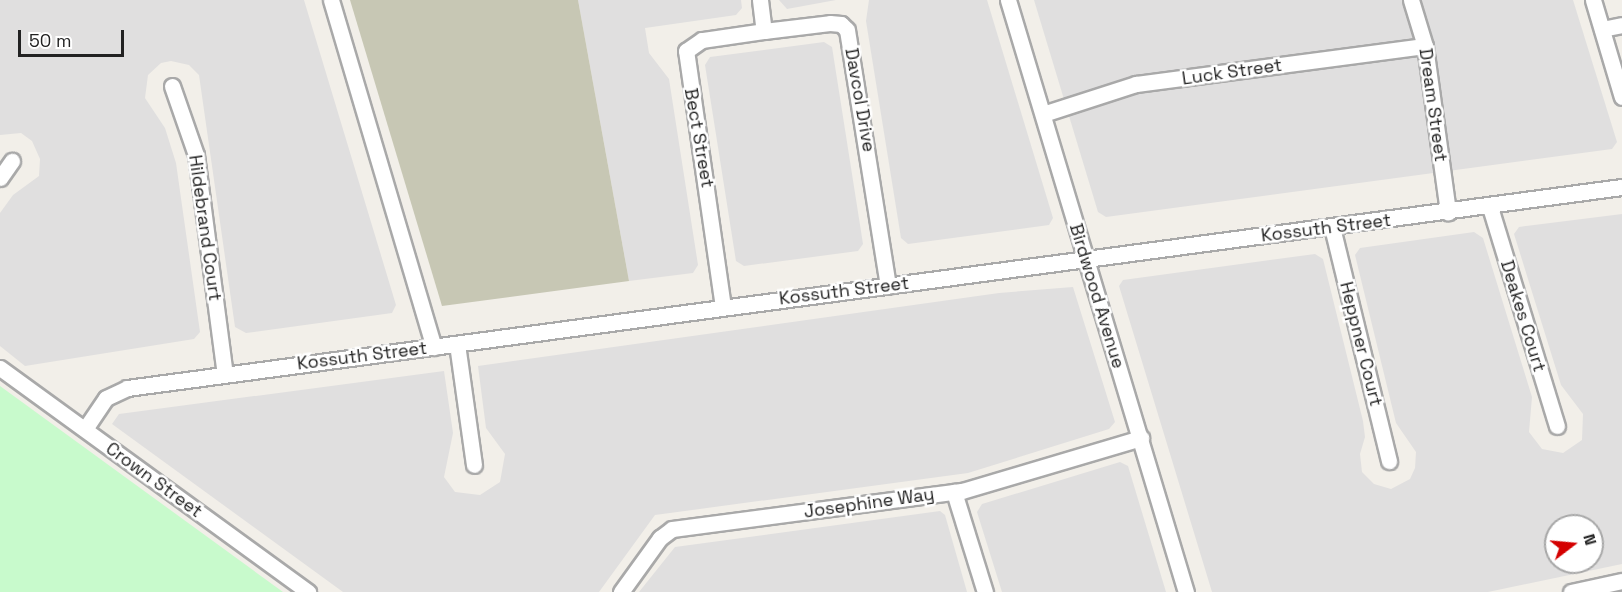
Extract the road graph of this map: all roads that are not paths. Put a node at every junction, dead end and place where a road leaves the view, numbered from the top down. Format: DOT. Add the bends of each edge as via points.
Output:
graph roads {
  1 [pos="331,0"];
  2 [pos="760,0"];
  3 [pos="1008,0"];
  4 [pos="1411,0"];
  5 [pos="1593,0"];
  6 [pos="1622,25"];
  7 [pos="1602,29"];
  8 [pos="764,31"];
  9 [pos="1425,46"];
  10 [pos="172,86"];
  11 [pos="1622,97"];
  12 [pos="1043,114"];
  13 [pos="12,160"];
  14 [pos="0,178"];
  15 [pos="1622,187"];
  16 [pos="1490,207"];
  17 [pos="1448,212"];
  18 [pos="1332,227"];
  19 [pos="1084,260"];
  20 [pos="888,286"];
  21 [pos="723,307"];
  22 [pos="458,344"];
  23 [pos="434,347"];
  24 [pos="0,368"];
  25 [pos="225,375"];
  26 [pos="1557,426"];
  27 [pos="85,429"];
  28 [pos="1141,438"];
  29 [pos="1389,461"];
  30 [pos="474,465"];
  31 [pos="954,492"];
  32 [pos="1622,581"];
  33 [pos="308,592"];
  34 [pos="621,592"];
  35 [pos="985,592"];
  36 [pos="1186,592"];
  37 [pos="1571,592"];
  1 -- 23 [label="street"];
  2 -- 8 [label="street"];
  3 -- 12 [label="street, Birdwood Avenue"];
  4 -- 9 [label="street, Dream Street"];
  5 -- 7 [label="street"];
  6 -- 7 [label="street"];
  7 -- 11 [label="street"];
  8 -- 20 [label="street, Davcol Drive" via="830,23 846,28"];
  8 -- 21 [label="street, Bect Street" via="702,40 686,51"];
  9 -- 12 [label="street, Luck Street" via="1136,84"];
  9 -- 17 [label="street, Dream Street"];
  10 -- 25 [label="street, Hildebrand Court" via="196,155"];
  12 -- 19 [label="street, Birdwood Avenue"];
  13 -- 14 [label="street"];
  15 -- 16 [label="street, Kossuth Street"];
  16 -- 17 [label="street, Kossuth Street"];
  16 -- 26 [label="street, Deakes Court"];
  17 -- 18 [label="street, Kossuth Street"];
  18 -- 19 [label="street, Kossuth Street"];
  18 -- 29 [label="street, Heppner Court"];
  19 -- 20 [label="street, Kossuth Street"];
  19 -- 28 [label="street, Birdwood Avenue"];
  20 -- 21 [label="street, Kossuth Street"];
  21 -- 22 [label="street, Kossuth Street"];
  22 -- 23 [label="street, Kossuth Street"];
  22 -- 30 [label="street"];
  23 -- 25 [label="street, Kossuth Street"];
  24 -- 27 [label="street, Crown Street"];
  25 -- 27 [label="street, Kossuth Street" via="118,390 106,398"];
  27 -- 33 [label="street, Crown Street"];
  28 -- 31 [label="street, Josephine Way"];
  28 -- 36 [label="street, Birdwood Avenue"];
  31 -- 34 [label="street, Josephine Way" via="672,530 660,538"];
  31 -- 35 [label="street"];
  32 -- 37 [label="street"];
}
